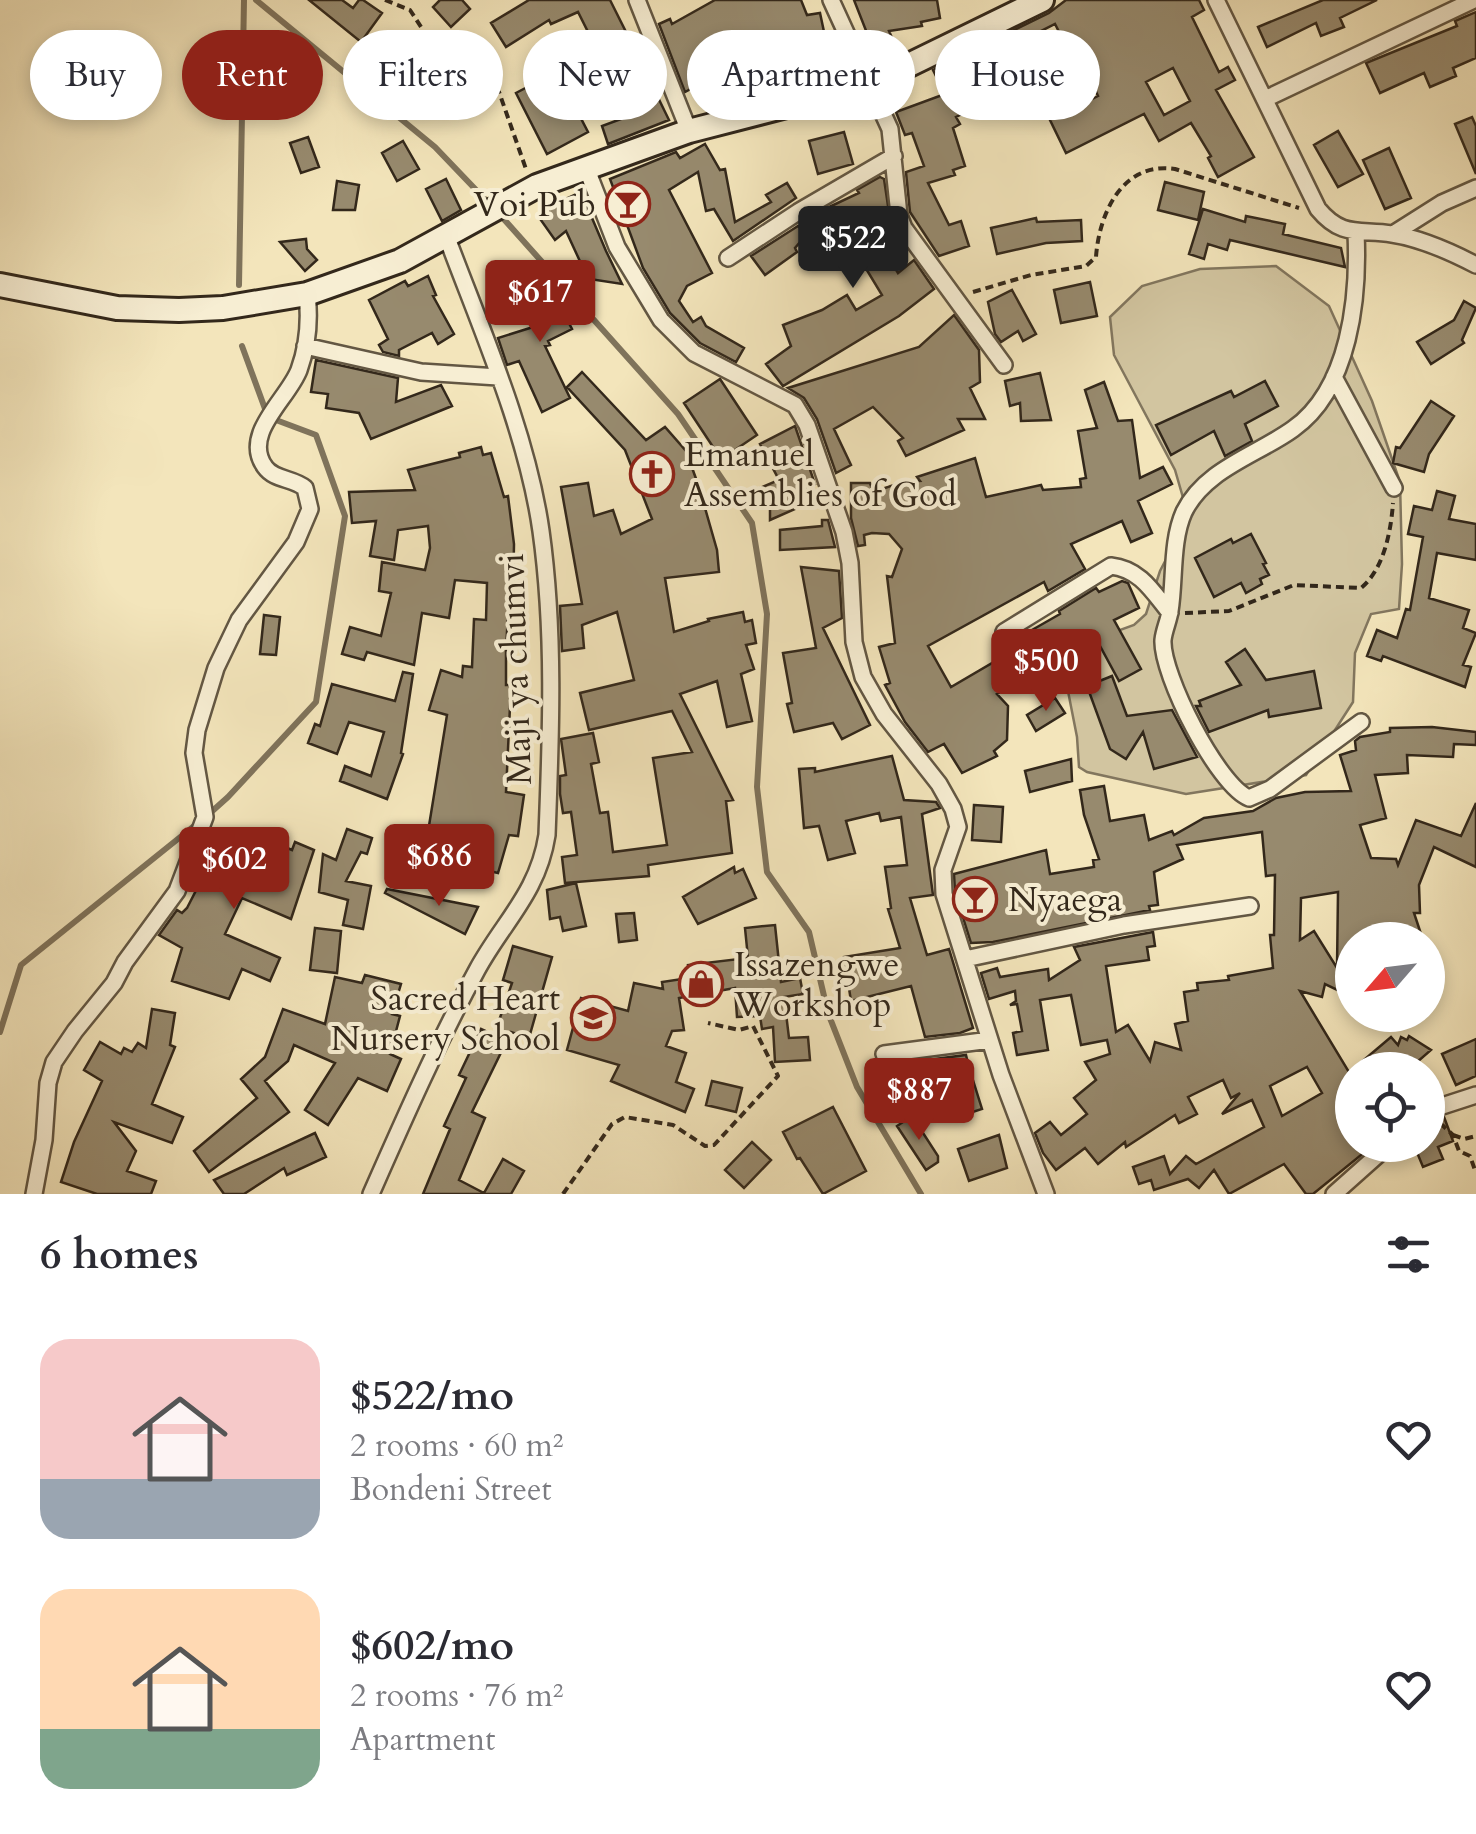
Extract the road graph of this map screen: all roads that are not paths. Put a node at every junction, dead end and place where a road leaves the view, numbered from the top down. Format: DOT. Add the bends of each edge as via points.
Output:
graph roads {
  1 [pos="637,0"];
  2 [pos="831,0"];
  3 [pos="1042,0"];
  4 [pos="1216,0"];
  5 [pos="1474,0"];
  6 [pos="1011,7"];
  7 [pos="844,30"];
  8 [pos="915,59"];
  9 [pos="1265,99"];
  10 [pos="731,120"];
  11 [pos="886,120"];
  12 [pos="688,131"];
  13 [pos="894,156"];
  14 [pos="586,166"];
  15 [pos="1476,188"];
  16 [pos="1356,233"];
  17 [pos="1392,234"];
  18 [pos="446,235"];
  19 [pos="728,258"];
  20 [pos="1476,265"];
  21 [pos="0,286"];
  22 [pos="307,294"];
  23 [pos="306,346"];
  24 [pos="1004,365"];
  25 [pos="1334,377"];
  26 [pos="498,378"];
  27 [pos="1394,488"];
  28 [pos="1170,613"];
  29 [pos="1004,632"];
  30 [pos="1361,722"];
  31 [pos="1250,906"];
  32 [pos="965,960"];
  33 [pos="990,1040"];
  34 [pos="884,1054"];
  35 [pos="1476,1095"];
  36 [pos="1445,1105"];
  37 [pos="1370,1162"];
  38 [pos="34,1194"];
  39 [pos="371,1194"];
  40 [pos="1046,1194"];
  41 [pos="1334,1194"];
  1 -- 12 [label="street"];
  2 -- 7 [label="street"];
  3 -- 6 [label="street"];
  4 -- 9 [label="street"];
  5 -- 9 [label="street"];
  6 -- 8 [label="street"];
  9 -- 16 [label="street" via="1318,209"];
  10 -- 12 [label="street"];
  11 -- 13 [label="street"];
  12 -- 14 [label="street"];
  13 -- 19 [label="street"];
  13 -- 24 [label="street" via="904,228"];
  14 -- 18 [label="street"];
  14 -- 32 [label="street" via="617,247 662,320 694,353 796,405 807,425 844,532 863,677 953,809 958,827 942,880"];
  15 -- 17 [label="street"];
  16 -- 17 [label="street"];
  16 -- 25 [label="street" via="1358,269"];
  17 -- 20 [label="street"];
  18 -- 22 [label="street" via="400,261"];
  18 -- 26 [label="street, Maji ya chumvi"];
  21 -- 22 [label="street" via="117,308 179,310"];
  22 -- 23 [label="street"];
  23 -- 26 [label="street" via="421,372"];
  23 -- 38 [label="street" via="298,374 258,441 267,470 305,488 306,522 239,620 216,668 194,754 205,817 176,891 54,1062"];
  25 -- 27 [label="street"];
  25 -- 28 [label="street" via="1309,416 1226,469 1193,499 1180,527"];
  26 -- 39 [label="street, Maji ya chumvi" via="541,530 552,711 544,853 529,893 478,967"];
  28 -- 29 [label="street" via="1139,575 1110,566"];
  28 -- 30 [label="street" via="1163,642 1170,674 1205,745 1239,794 1249,798 1270,789"];
  31 -- 32 [label="street"];
  32 -- 33 [label="street"];
  33 -- 34 [label="street"];
  33 -- 40 [label="street"];
  35 -- 36 [label="street"];
  37 -- 41 [label="street"];
}
